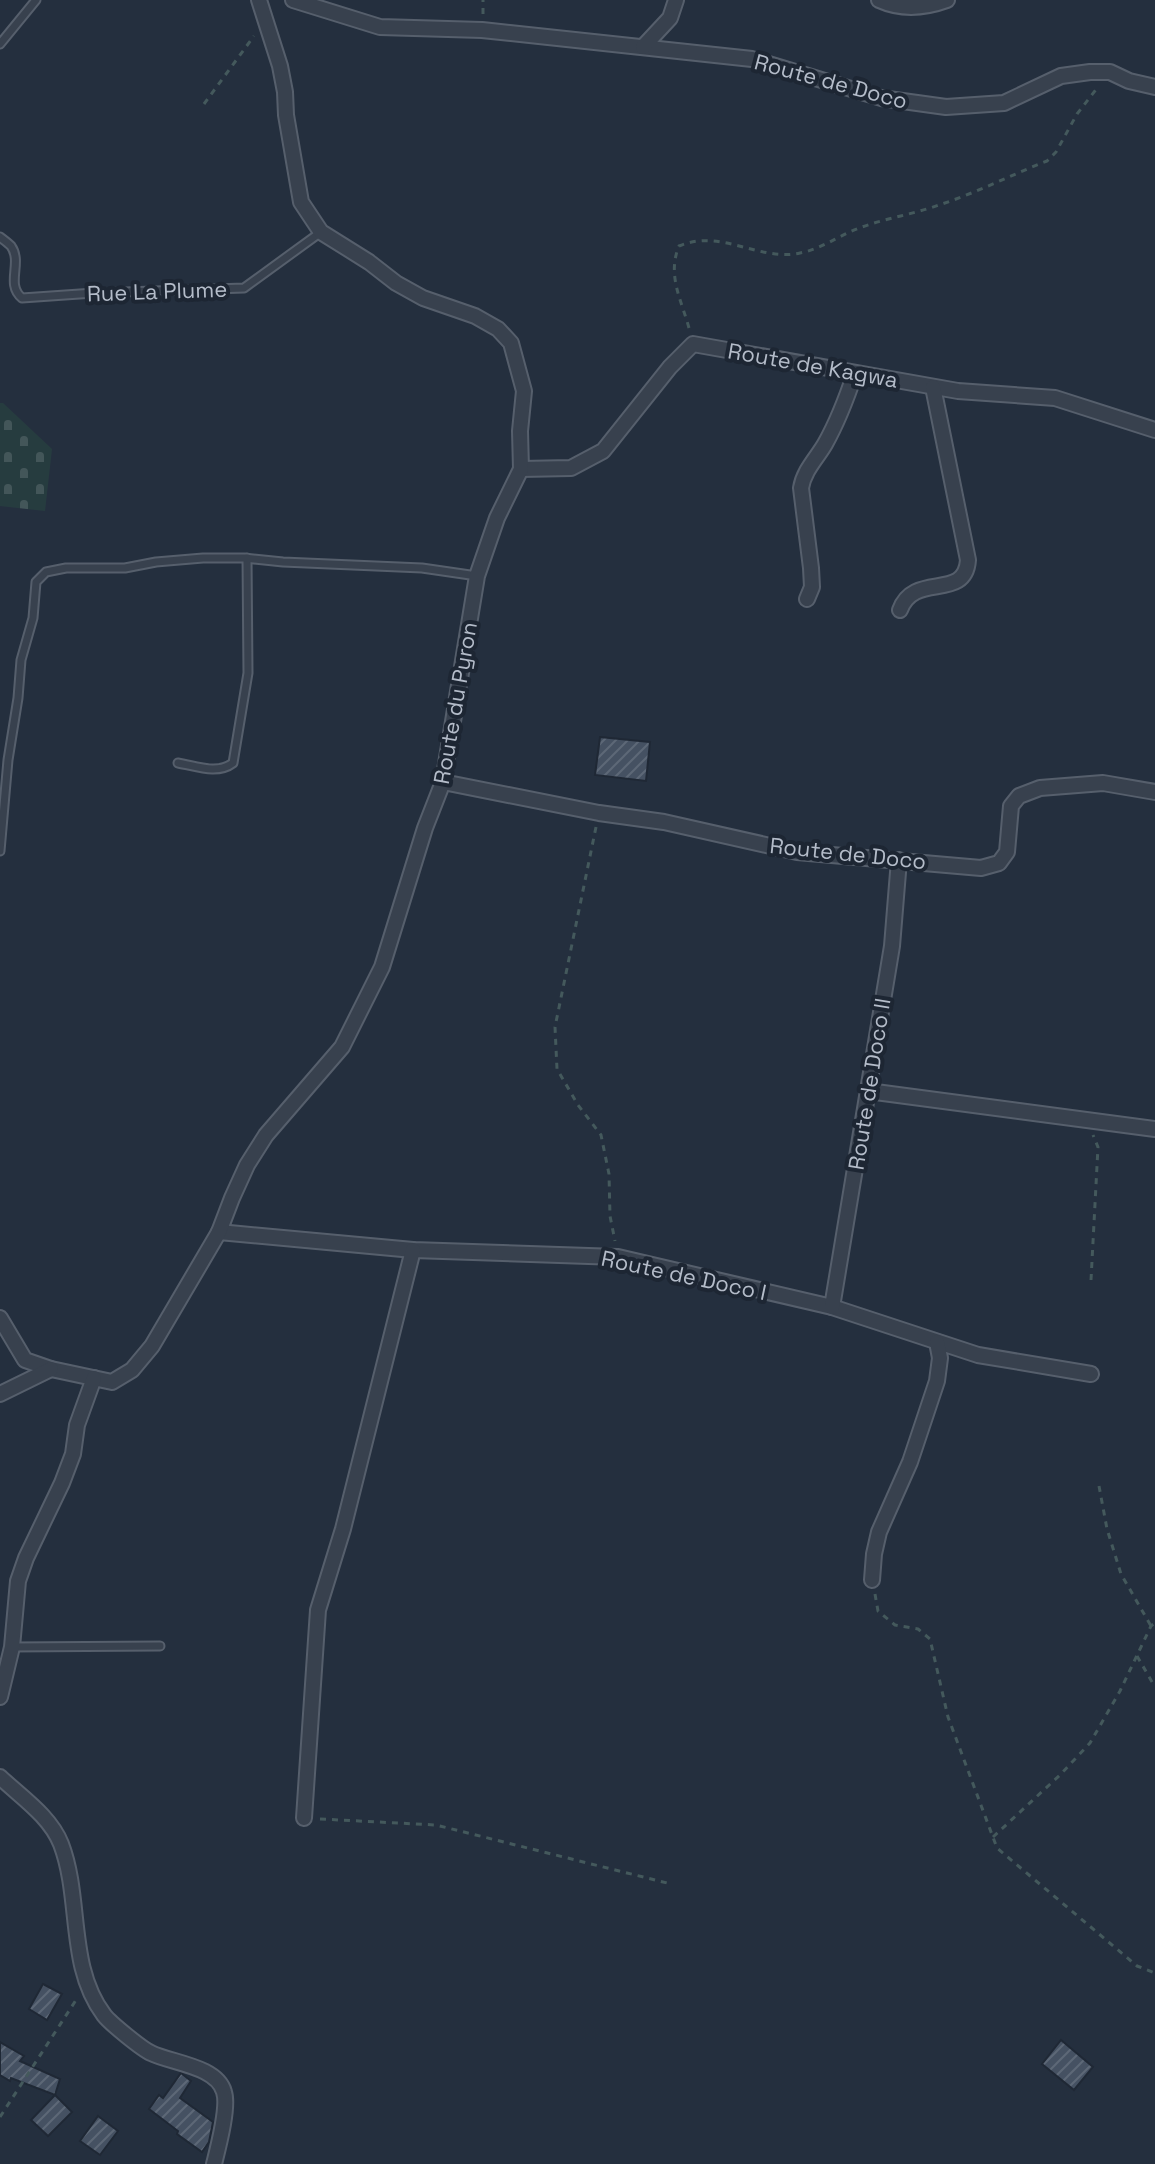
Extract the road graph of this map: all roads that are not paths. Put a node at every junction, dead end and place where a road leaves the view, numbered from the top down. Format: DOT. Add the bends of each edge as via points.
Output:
graph roads {
  1 [pos="36,0"];
  2 [pos="259,0"];
  3 [pos="293,0"];
  4 [pos="676,0"];
  5 [pos="879,0"];
  6 [pos="947,0"];
  7 [pos="0,44"];
  8 [pos="643,47"];
  9 [pos="1155,87"];
  10 [pos="321,232"];
  11 [pos="0,237"];
  12 [pos="855,373"];
  13 [pos="933,387"];
  14 [pos="1155,430"];
  15 [pos="521,469"];
  16 [pos="247,558"];
  17 [pos="477,576"];
  18 [pos="807,599"];
  19 [pos="900,610"];
  20 [pos="178,763"];
  21 [pos="443,782"];
  22 [pos="1155,792"];
  23 [pos="0,851"];
  24 [pos="899,860"];
  25 [pos="868,1091"];
  26 [pos="1155,1129"];
  27 [pos="219,1232"];
  28 [pos="413,1250"];
  29 [pos="832,1307"];
  30 [pos="0,1318"];
  31 [pos="937,1342"];
  32 [pos="51,1369"];
  33 [pos="1091,1374"];
  34 [pos="94,1378"];
  35 [pos="0,1394"];
  36 [pos="872,1580"];
  37 [pos="160,1646"];
  38 [pos="12,1647"];
  39 [pos="0,1697"];
  40 [pos="0,1777"];
  41 [pos="304,1818"];
  42 [pos="214,2164"];
  1 -- 7 [label="lane"];
  2 -- 10 [label="street, Route du Pyron" via="280,66 301,202"];
  3 -- 8 [label="street, Route de Doco" via="380,27 482,30"];
  4 -- 8 [label="street" via="670,18"];
  5 -- 6 [label="street" via="892,6 929,6"];
  8 -- 9 [label="street, Route de Doco" via="752,59 881,98 946,107 1004,103 1061,76 1090,72 1110,72"];
  10 -- 11 [label="lane, Rue La Plume" via="244,288 22,298 13,285 14,254"];
  10 -- 15 [label="street, Route du Pyron" via="396,283 475,316 511,343 524,391"];
  12 -- 13 [label="street, Route de Kagwa"];
  12 -- 15 [label="street, Route de Kagwa" via="693,344 603,451 571,468"];
  12 -- 18 [label="street" via="825,444 803,477 812,587"];
  13 -- 14 [label="street, Route de Kagwa" via="1055,398"];
  13 -- 19 [label="street" via="967,567 953,583 913,591"];
  15 -- 17 [label="street, Route du Pyron"];
  16 -- 17 [label="lane"];
  16 -- 20 [label="lane" via="248,673 233,763 216,770"];
  16 -- 23 [label="lane" via="66,568 46,572 36,582 21,660"];
  17 -- 21 [label="street, Route du Pyron"];
  21 -- 24 [label="street, Route de Doco" via="797,852"];
  21 -- 27 [label="street, Route du Pyron" via="382,967 362,1009 342,1047 266,1135 247,1165"];
  22 -- 24 [label="street, Route de Doco" via="1103,783 1040,788 1019,796 1011,806 1007,852 999,863 981,868"];
  24 -- 25 [label="street, Route de Doco II" via="892,946"];
  25 -- 26 [label="street"];
  25 -- 29 [label="street, Route de Doco II"];
  27 -- 28 [label="street, Route de Doco I"];
  27 -- 34 [label="street, Route du Pyron" via="152,1346 132,1370 112,1382"];
  28 -- 29 [label="street, Route de Doco I" via="618,1257"];
  28 -- 41 [label="street" via="318,1610"];
  29 -- 31 [label="street, Route de Doco I"];
  30 -- 32 [label="street, Route du Pyron" via="25,1360"];
  31 -- 33 [label="street, Route de Doco I" via="978,1355"];
  31 -- 36 [label="street" via="937,1381 879,1532"];
  32 -- 34 [label="street, Route du Pyron"];
  32 -- 35 [label="street"];
  34 -- 38 [label="street" via="73,1454 18,1581"];
  37 -- 38 [label="lane"];
  38 -- 39 [label="street"];
  40 -- 42 [label="street" via="45,1817 60,1842 87,1984 104,2016 149,2053 195,2068 220,2084 225,2099"];
}
